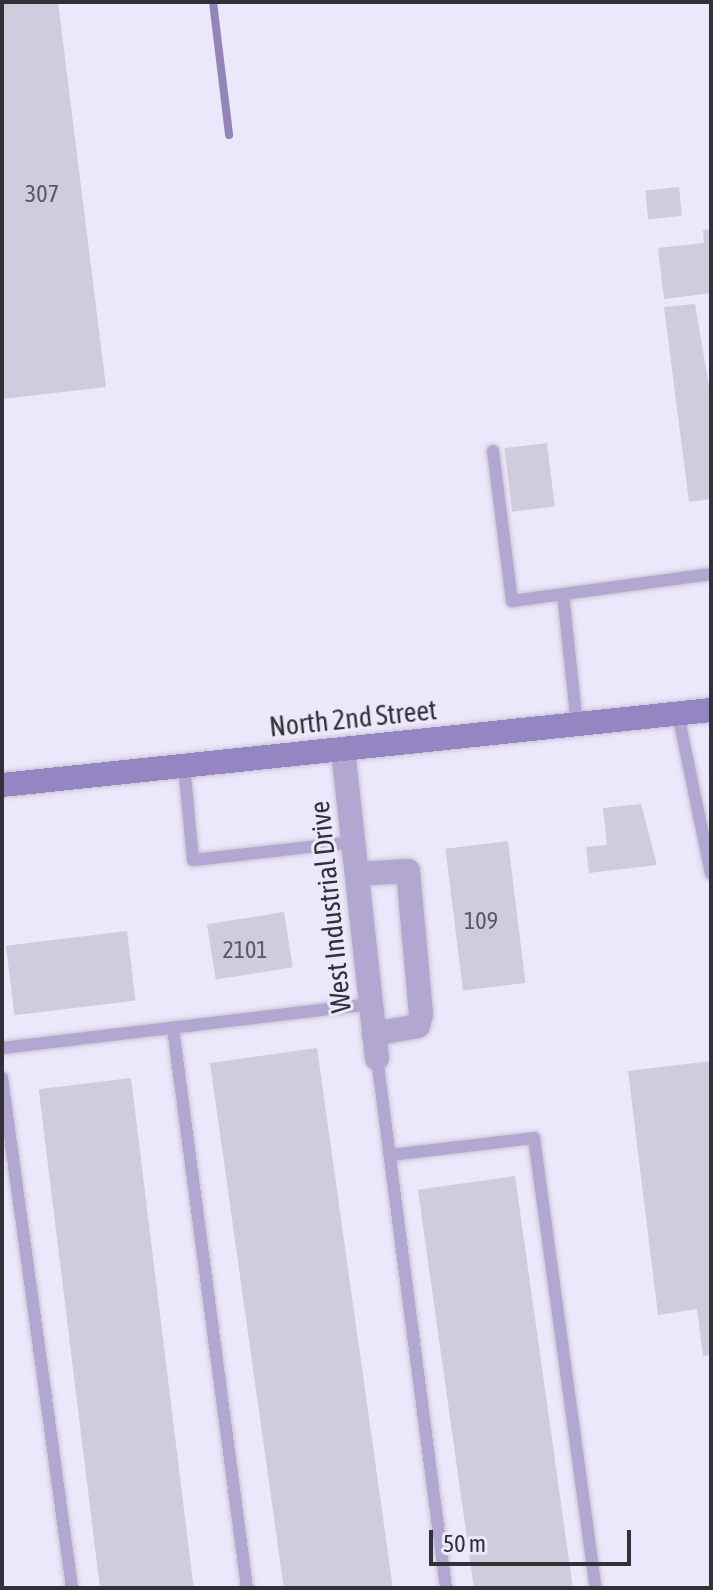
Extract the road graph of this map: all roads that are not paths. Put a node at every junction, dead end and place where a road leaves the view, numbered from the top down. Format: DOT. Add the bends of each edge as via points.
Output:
graph roads {
  1 [pos="493,451"];
  2 [pos="711,574"];
  3 [pos="563,594"];
  4 [pos="711,710"];
  5 [pos="678,714"];
  6 [pos="711,719"];
  7 [pos="577,725"];
  8 [pos="343,750"];
  9 [pos="184,766"];
  10 [pos="2,785"];
  11 [pos="353,842"];
  12 [pos="357,874"];
  13 [pos="711,874"];
  14 [pos="371,1004"];
  15 [pos="173,1028"];
  16 [pos="376,1046"];
  17 [pos="2,1048"];
  18 [pos="2,1078"];
  19 [pos="390,1155"];
  20 [pos="72,1588"];
  21 [pos="247,1588"];
  22 [pos="446,1588"];
  23 [pos="596,1588"];
  1 -- 3 [label="lane" via="512,601"];
  2 -- 3 [label="lane"];
  3 -- 7 [label="lane"];
  4 -- 5 [label="main road, North 2nd Street"];
  5 -- 6 [label="street"];
  5 -- 7 [label="main road, North 2nd Street"];
  5 -- 13 [label="lane"];
  7 -- 8 [label="main road, North 2nd Street"];
  8 -- 9 [label="main road, North 2nd Street"];
  8 -- 11 [label="street, West Industrial Drive"];
  9 -- 10 [label="main road, North 2nd Street"];
  9 -- 11 [label="lane" via="193,860"];
  11 -- 12 [label="street, West Industrial Drive"];
  12 -- 14 [label="street, West Industrial Drive"];
  12 -- 16 [label="street" via="408,871 421,1014 418,1026"];
  14 -- 15 [label="lane"];
  14 -- 16 [label="street, West Industrial Drive"];
  15 -- 17 [label="lane"];
  15 -- 21 [label="lane"];
  16 -- 19 [label="lane"];
  18 -- 20 [label="lane"];
  19 -- 22 [label="lane"];
  19 -- 23 [label="lane" via="534,1138"];
}
